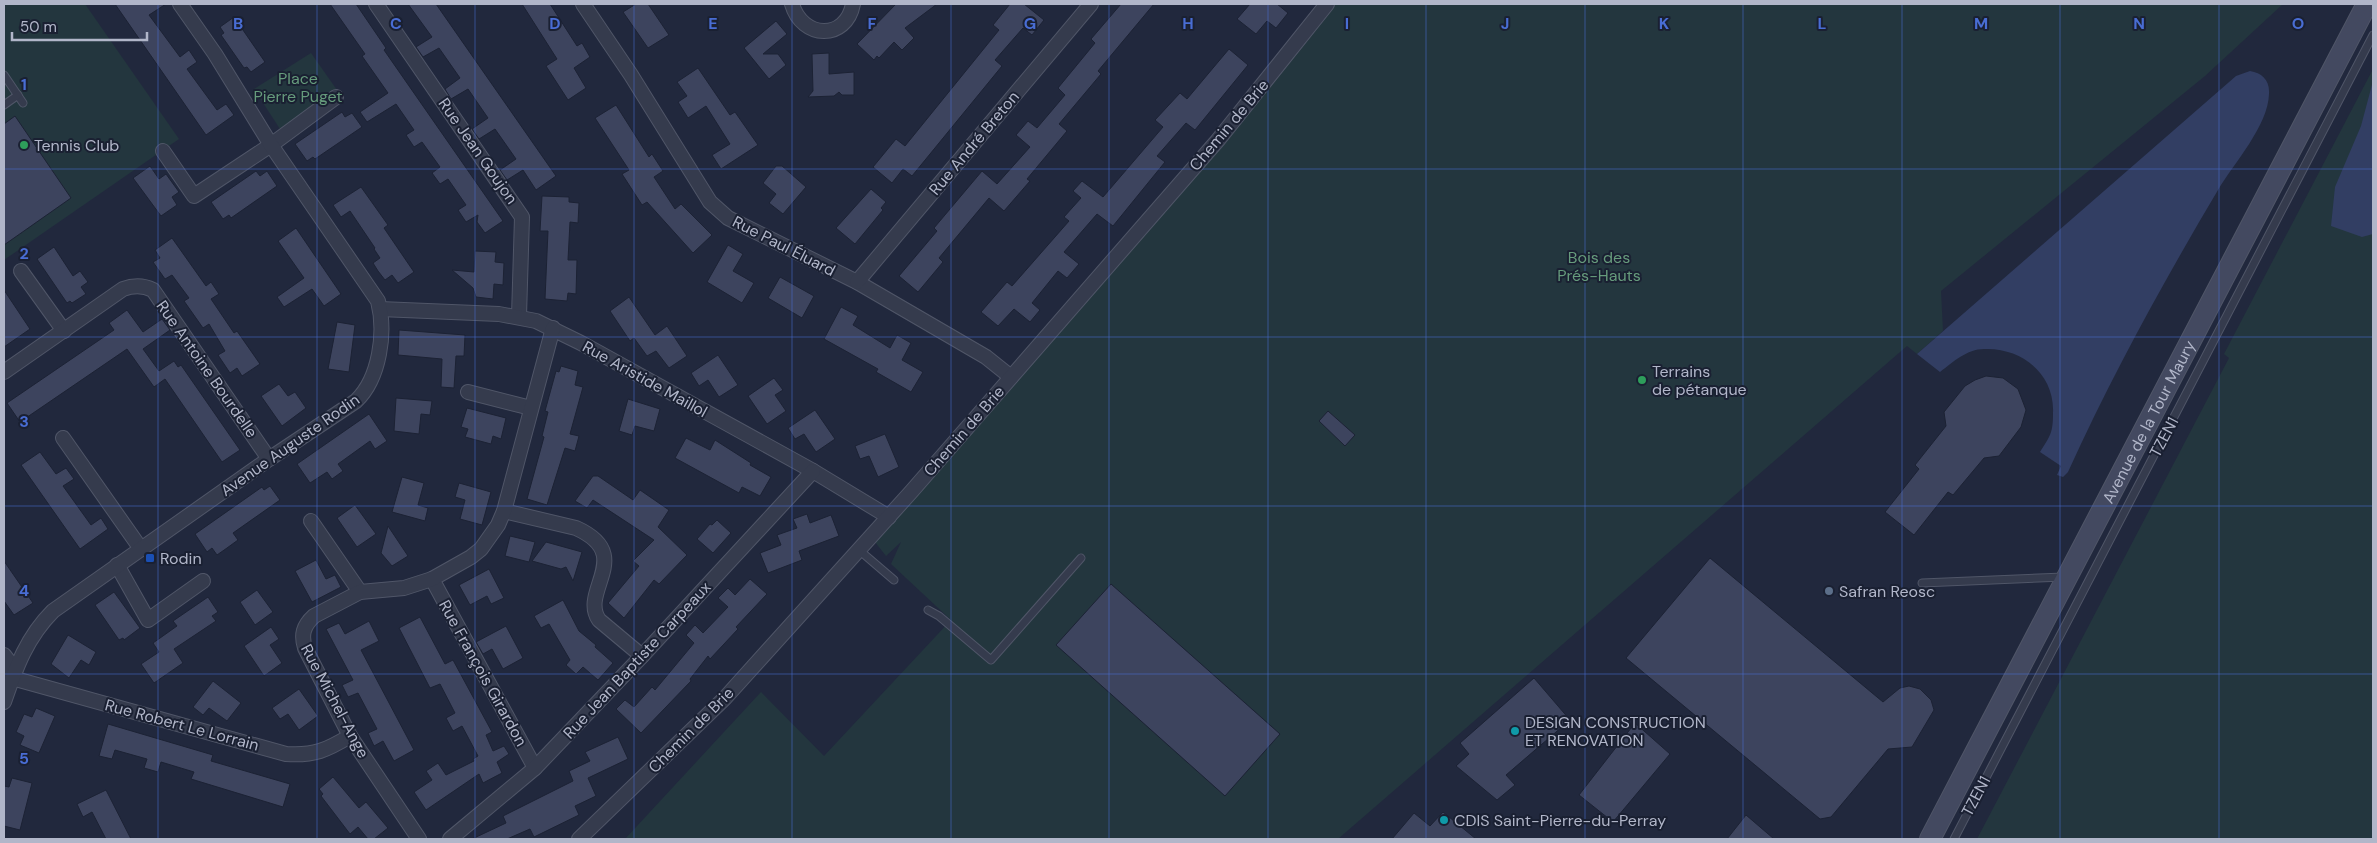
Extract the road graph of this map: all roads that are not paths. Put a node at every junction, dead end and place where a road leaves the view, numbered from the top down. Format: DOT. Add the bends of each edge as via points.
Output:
graph roads {
  1 [pos="180,4"];
  2 [pos="376,4"];
  3 [pos="583,4"];
  4 [pos="792,4"];
  5 [pos="853,4"];
  6 [pos="1091,4"];
  7 [pos="1327,4"];
  8 [pos="2367,4"];
  9 [pos="2373,35"];
  10 [pos="4,75"];
  11 [pos="18,95"];
  12 [pos="336,98"];
  13 [pos="23,103"];
  14 [pos="4,105"];
  15 [pos="271,145"];
  16 [pos="163,151"];
  17 [pos="21,271"];
  18 [pos="857,282"];
  19 [pos="380,309"];
  20 [pos="519,316"];
  21 [pos="553,328"];
  22 [pos="64,331"];
  23 [pos="4,372"];
  24 [pos="1010,377"];
  25 [pos="468,392"];
  26 [pos="531,408"];
  27 [pos="63,438"];
  28 [pos="269,459"];
  29 [pos="813,471"];
  30 [pos="504,511"];
  31 [pos="889,517"];
  32 [pos="311,521"];
  33 [pos="141,549"];
  34 [pos="859,550"];
  35 [pos="1081,558"];
  36 [pos="117,565"];
  37 [pos="2067,576"];
  38 [pos="432,579"];
  39 [pos="894,580"];
  40 [pos="202,581"];
  41 [pos="1922,583"];
  42 [pos="360,592"];
  43 [pos="928,610"];
  44 [pos="26,644"];
  45 [pos="4,653"];
  46 [pos="642,656"];
  47 [pos="8,683"];
  48 [pos="4,702"];
  49 [pos="350,736"];
  50 [pos="535,768"];
  51 [pos="419,839"];
  52 [pos="450,839"];
  53 [pos="579,839"];
  54 [pos="1930,839"];
  55 [pos="1954,839"];
  1 -- 15 [label="street, Avenue Auguste Rodin"];
  2 -- 20 [label="street, Rue Jean Goujon" via="522,217"];
  3 -- 18 [label="street, Rue Paul Éluard" via="710,202 728,218"];
  4 -- 5 [label="street" via="801,22 818,31 837,28 845,22"];
  6 -- 18 [label="street, Rue André Breton"];
  7 -- 24 [label="street, Chemin de Brie" via="1218,140"];
  8 -- 37 [label="street, Avenue de la Tour Maury"];
  9 -- 55 [label="lane, TZEN1"];
  10 -- 11 [label="lane"];
  11 -- 13 [label="lane"];
  11 -- 14 [label="lane"];
  12 -- 15 [label="street"];
  15 -- 16 [label="street" via="194,196"];
  15 -- 19 [label="street, Avenue Auguste Rodin" via="378,301"];
  17 -- 22 [label="street"];
  18 -- 24 [label="street, Rue Paul Éluard" via="986,357"];
  19 -- 20 [label="street, Rue Aristide Maillol"];
  19 -- 28 [label="street, Avenue Auguste Rodin" via="382,321 376,366 365,392"];
  20 -- 21 [label="street, Rue Aristide Maillol"];
  21 -- 26 [label="street, Rue Michel-Ange"];
  21 -- 29 [label="street, Rue Aristide Maillol"];
  22 -- 23 [label="street, Rue Antoine Bourdelle"];
  22 -- 28 [label="street, Rue Antoine Bourdelle" via="123,288 136,286 153,290"];
  24 -- 31 [label="street, Chemin de Brie"];
  25 -- 26 [label="street"];
  26 -- 30 [label="street, Rue Michel-Ange"];
  27 -- 33 [label="street"];
  28 -- 33 [label="street, Avenue Auguste Rodin"];
  29 -- 31 [label="street, Rue Aristide Maillol"];
  29 -- 46 [label="street, Rue Jean Baptiste Carpeaux"];
  30 -- 38 [label="street, Rue Michel-Ange" via="481,549"];
  30 -- 46 [label="street" via="576,528 595,540 601,550 604,569 593,606 594,614"];
  31 -- 34 [label="street, Chemin de Brie"];
  32 -- 42 [label="street"];
  33 -- 36 [label="street, Avenue Auguste Rodin"];
  34 -- 39 [label="lane"];
  34 -- 53 [label="street, Chemin de Brie" via="724,698"];
  35 -- 43 [label="lane" via="991,660"];
  36 -- 40 [label="street" via="148,620"];
  36 -- 44 [label="street, Avenue Auguste Rodin" via="53,611"];
  37 -- 41 [label="lane"];
  37 -- 54 [label="street, Avenue de la Tour Maury"];
  38 -- 42 [label="street, Rue Michel-Ange" via="404,588"];
  38 -- 50 [label="street, Rue François Girardon"];
  42 -- 49 [label="street, Rue Michel-Ange" via="314,616 302,638"];
  44 -- 45 [label="street"];
  44 -- 47 [label="street, Avenue Auguste Rodin"];
  45 -- 47 [label="street" via="11,664"];
  46 -- 50 [label="street, Rue Jean Baptiste Carpeaux"];
  47 -- 48 [label="street, Avenue Auguste Rodin"];
  47 -- 49 [label="street, Rue Robert Le Lorrain" via="286,754 328,750"];
  49 -- 51 [label="street, Rue Michel-Ange"];
  50 -- 52 [label="street, Rue Jean Baptiste Carpeaux"];
}
